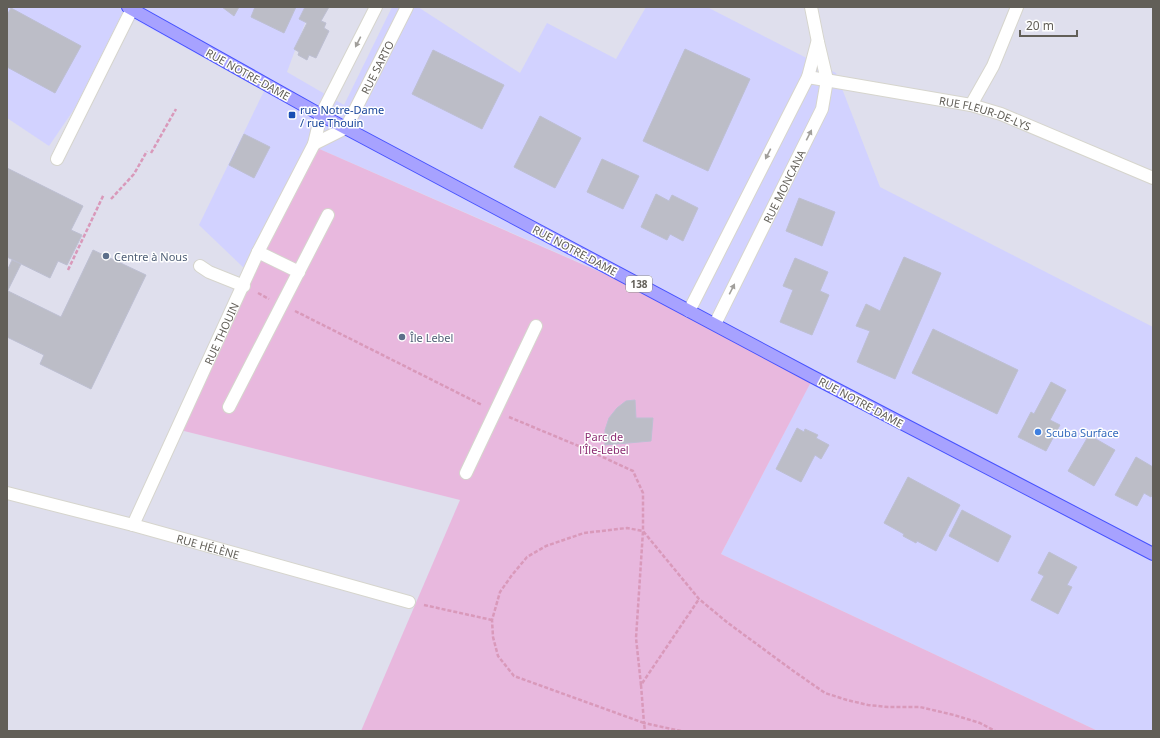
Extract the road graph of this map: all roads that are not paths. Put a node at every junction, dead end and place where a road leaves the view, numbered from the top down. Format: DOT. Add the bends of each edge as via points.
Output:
graph roads {
  1 [pos="376,7"];
  2 [pos="407,7"];
  3 [pos="811,7"];
  4 [pos="1017,7"];
  5 [pos="130,8"];
  6 [pos="818,42"];
  7 [pos="808,77"];
  8 [pos="827,80"];
  9 [pos="971,105"];
  10 [pos="321,115"];
  11 [pos="346,128"];
  12 [pos="314,144"];
  13 [pos="57,159"];
  14 [pos="1153,178"];
  15 [pos="328,215"];
  16 [pos="258,252"];
  17 [pos="200,266"];
  18 [pos="299,272"];
  19 [pos="244,286"];
  20 [pos="689,311"];
  21 [pos="715,324"];
  22 [pos="536,326"];
  23 [pos="229,407"];
  24 [pos="466,473"];
  25 [pos="7,493"];
  26 [pos="133,525"];
  27 [pos="1153,554"];
  28 [pos="409,602"];
  1 -- 10 [label="street, one-way"];
  2 -- 11 [label="street, RUE SARTO"];
  3 -- 6 [label="street, RUE MONCANA"];
  4 -- 9 [label="street" via="993,66"];
  5 -- 10 [label="main road, RUE NOTRE-DAME / 138"];
  5 -- 13 [label="street"];
  6 -- 7 [label="street, RUE MONCANA"];
  6 -- 8 [label="street, RUE MONCANA"];
  7 -- 8 [label="street, RUE FLEUR-DE-LYS"];
  7 -- 20 [label="street, RUE MONCANA, one-way"];
  8 -- 9 [label="street, RUE FLEUR-DE-LYS"];
  21 -- 8 [label="street, RUE MONCANA, one-way" via="822,109"];
  9 -- 14 [label="street, RUE FLEUR-DE-LYS" via="1001,114"];
  10 -- 11 [label="main road, RUE NOTRE-DAME / 138"];
  10 -- 12 [label="street, RUE THOUIN"];
  11 -- 12 [label="street"];
  11 -- 20 [label="main road, RUE NOTRE-DAME / 138"];
  12 -- 16 [label="street, RUE THOUIN"];
  15 -- 18 [label="street"];
  16 -- 18 [label="street"];
  16 -- 19 [label="street, RUE THOUIN"];
  17 -- 19 [label="street"];
  18 -- 23 [label="street"];
  19 -- 26 [label="street, RUE THOUIN"];
  20 -- 21 [label="main road, RUE NOTRE-DAME / 138"];
  21 -- 27 [label="main road, RUE NOTRE-DAME / 138"];
  22 -- 24 [label="street"];
  25 -- 26 [label="street, RUE HÉLÈNE"];
  26 -- 28 [label="street, RUE HÉLÈNE"];
}
